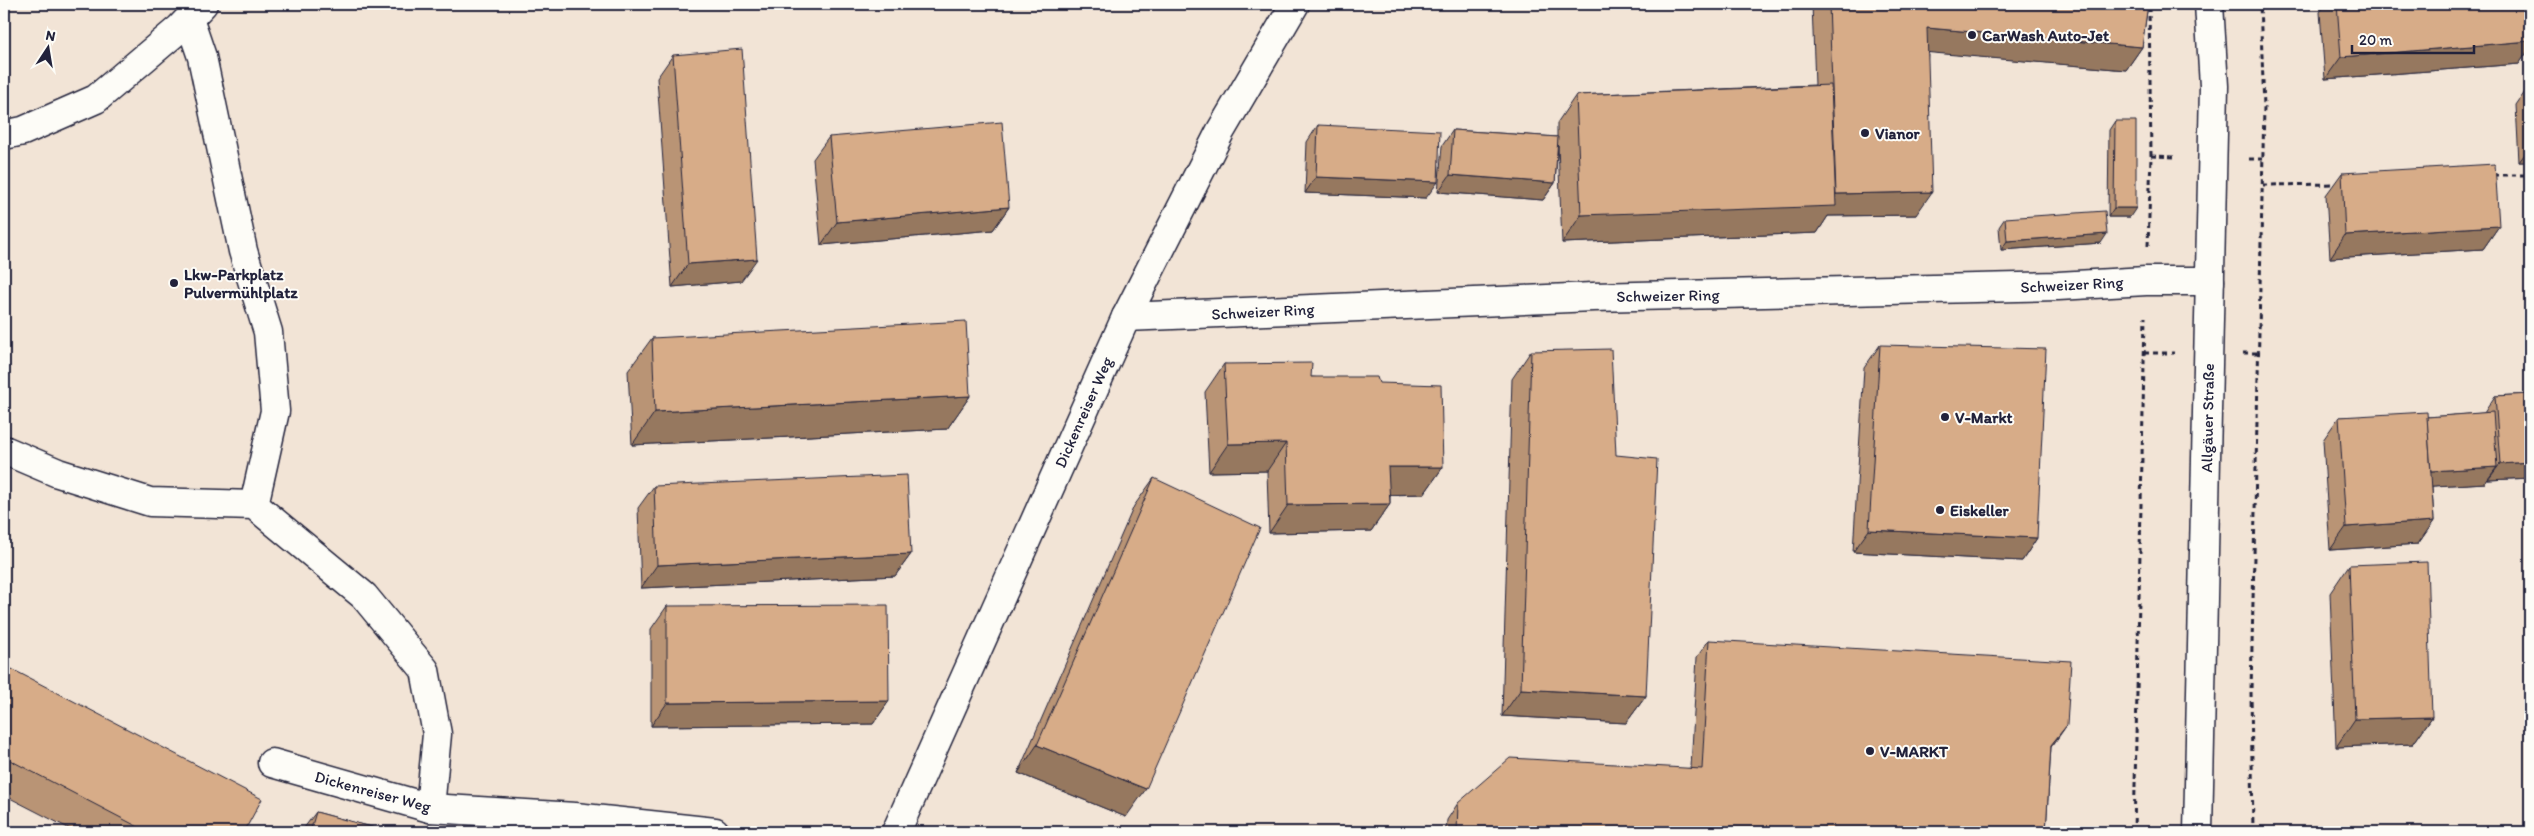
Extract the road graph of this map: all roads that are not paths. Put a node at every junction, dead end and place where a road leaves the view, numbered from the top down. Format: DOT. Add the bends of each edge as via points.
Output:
graph roads {
  1 [pos="1295,4"];
  2 [pos="2209,4"];
  3 [pos="196,11"];
  4 [pos="4,135"];
  5 [pos="2210,281"];
  6 [pos="1126,317"];
  7 [pos="4,450"];
  8 [pos="254,504"];
  9 [pos="272,763"];
  10 [pos="430,808"];
  11 [pos="715,832"];
  12 [pos="896,832"];
  13 [pos="2198,832"];
  1 -- 6 [label="street, Dickenreiser Weg" via="1220,132"];
  2 -- 5 [label="street, Allgäuer Straße" via="2214,86"];
  3 -- 4 [label="street" via="96,99 23,131"];
  3 -- 8 [label="street" via="202,56 243,251 268,332 275,410"];
  5 -- 6 [label="street, Schweizer Ring" via="2146,280 2058,286 1594,297"];
  5 -- 13 [label="street, Allgäuer Straße"];
  6 -- 12 [label="street, Dickenreiser Weg"];
  7 -- 8 [label="street" via="58,473 150,502"];
  8 -- 10 [label="street" via="364,596 425,670 437,734"];
  9 -- 10 [label="street, Dickenreiser Weg"];
  10 -- 11 [label="street, Dickenreiser Weg" via="575,817"];
}
